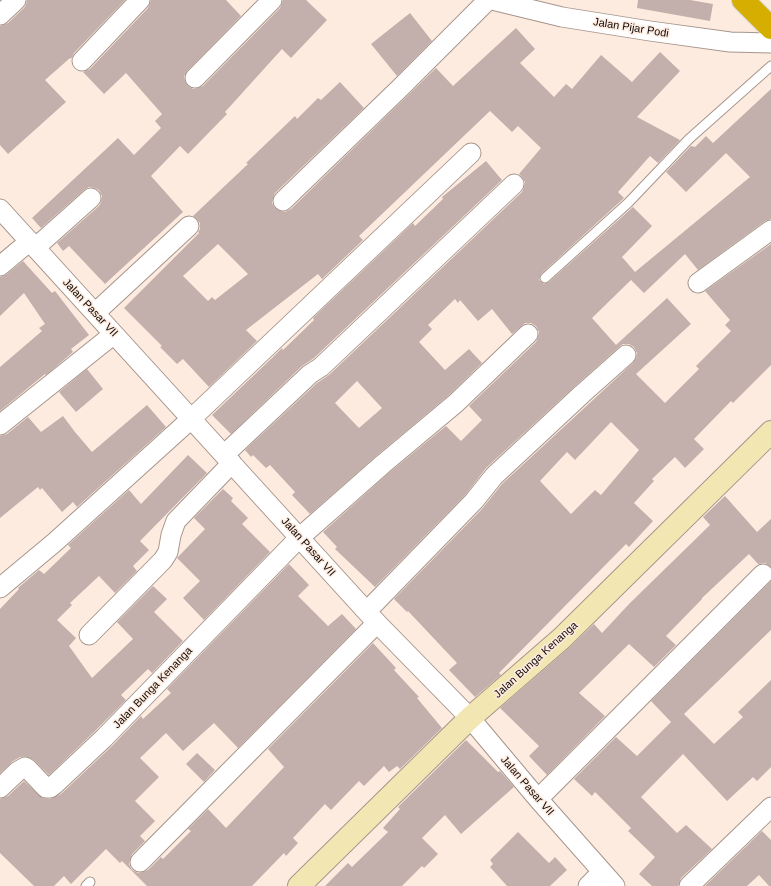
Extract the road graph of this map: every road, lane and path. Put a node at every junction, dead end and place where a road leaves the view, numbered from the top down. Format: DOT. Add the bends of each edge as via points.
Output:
graph roads {
  1 [pos="16,0"];
  2 [pos="140,0"];
  3 [pos="272,0"];
  4 [pos="488,0"];
  5 [pos="492,0"];
  6 [pos="743,0"];
  7 [pos="0,16"];
  8 [pos="771,28"];
  9 [pos="771,42"];
  10 [pos="82,61"];
  11 [pos="771,66"];
  12 [pos="195,78"];
  13 [pos="471,153"];
  14 [pos="514,184"];
  15 [pos="91,198"];
  16 [pos="283,201"];
  17 [pos="0,209"];
  18 [pos="189,226"];
  19 [pos="771,230"];
  20 [pos="33,244"];
  21 [pos="0,266"];
  22 [pos="546,278"];
  23 [pos="698,283"];
  24 [pos="95,313"];
  25 [pos="114,334"];
  26 [pos="528,334"];
  27 [pos="626,355"];
  28 [pos="191,419"];
  29 [pos="0,426"];
  30 [pos="771,432"];
  31 [pos="228,459"];
  32 [pos="299,538"];
  33 [pos="763,574"];
  34 [pos="0,588"];
  35 [pos="372,617"];
  36 [pos="89,635"];
  37 [pos="470,718"];
  38 [pos="0,788"];
  39 [pos="538,799"];
  40 [pos="771,807"];
  41 [pos="140,862"];
  42 [pos="602,872"];
  43 [pos="299,886"];
  44 [pos="588,886"];
  45 [pos="615,886"];
  46 [pos="689,886"];
  1 -- 7 [label="street"];
  2 -- 10 [label="street"];
  3 -- 12 [label="street"];
  4 -- 16 [label="street"];
  5 -- 9 [label="street, Jalan Pijar Podi" via="562,17 650,31 730,42"];
  6 -- 8 [label="highway"];
  11 -- 22 [label="lane" via="689,139 628,203"];
  13 -- 28 [label="street"];
  14 -- 31 [label="street" via="321,367 310,374"];
  15 -- 20 [label="street"];
  17 -- 20 [label="street, Jalan Pasar VII"];
  18 -- 24 [label="street"];
  19 -- 23 [label="street"];
  20 -- 21 [label="street"];
  20 -- 24 [label="street, Jalan Pasar VII"];
  24 -- 25 [label="street, Jalan Pasar VII"];
  25 -- 28 [label="street, Jalan Pasar VII"];
  25 -- 29 [label="street"];
  26 -- 32 [label="street" via="456,402"];
  27 -- 35 [label="street" via="494,476"];
  28 -- 31 [label="street, Jalan Pasar VII"];
  28 -- 34 [label="street"];
  30 -- 37 [label="street, Jalan Bunga Kenanga" via="562,638"];
  31 -- 32 [label="street, Jalan Pasar VII"];
  31 -- 36 [label="street" via="176,521 168,552 163,560"];
  32 -- 35 [label="street, Jalan Pasar VII"];
  32 -- 38 [label="street, Jalan Bunga Kenanga" via="104,738 54,785 46,788 24,767"];
  33 -- 39 [label="street"];
  35 -- 37 [label="street, Jalan Pasar VII"];
  35 -- 41 [label="street"];
  37 -- 39 [label="street, Jalan Pasar VII"];
  37 -- 43 [label="street, Jalan Bunga Kenanga"];
  39 -- 42 [label="street, Jalan Pasar VII"];
  40 -- 46 [label="street"];
  42 -- 44 [label="street"];
  42 -- 45 [label="street, Jalan Pasar VII"];
}
